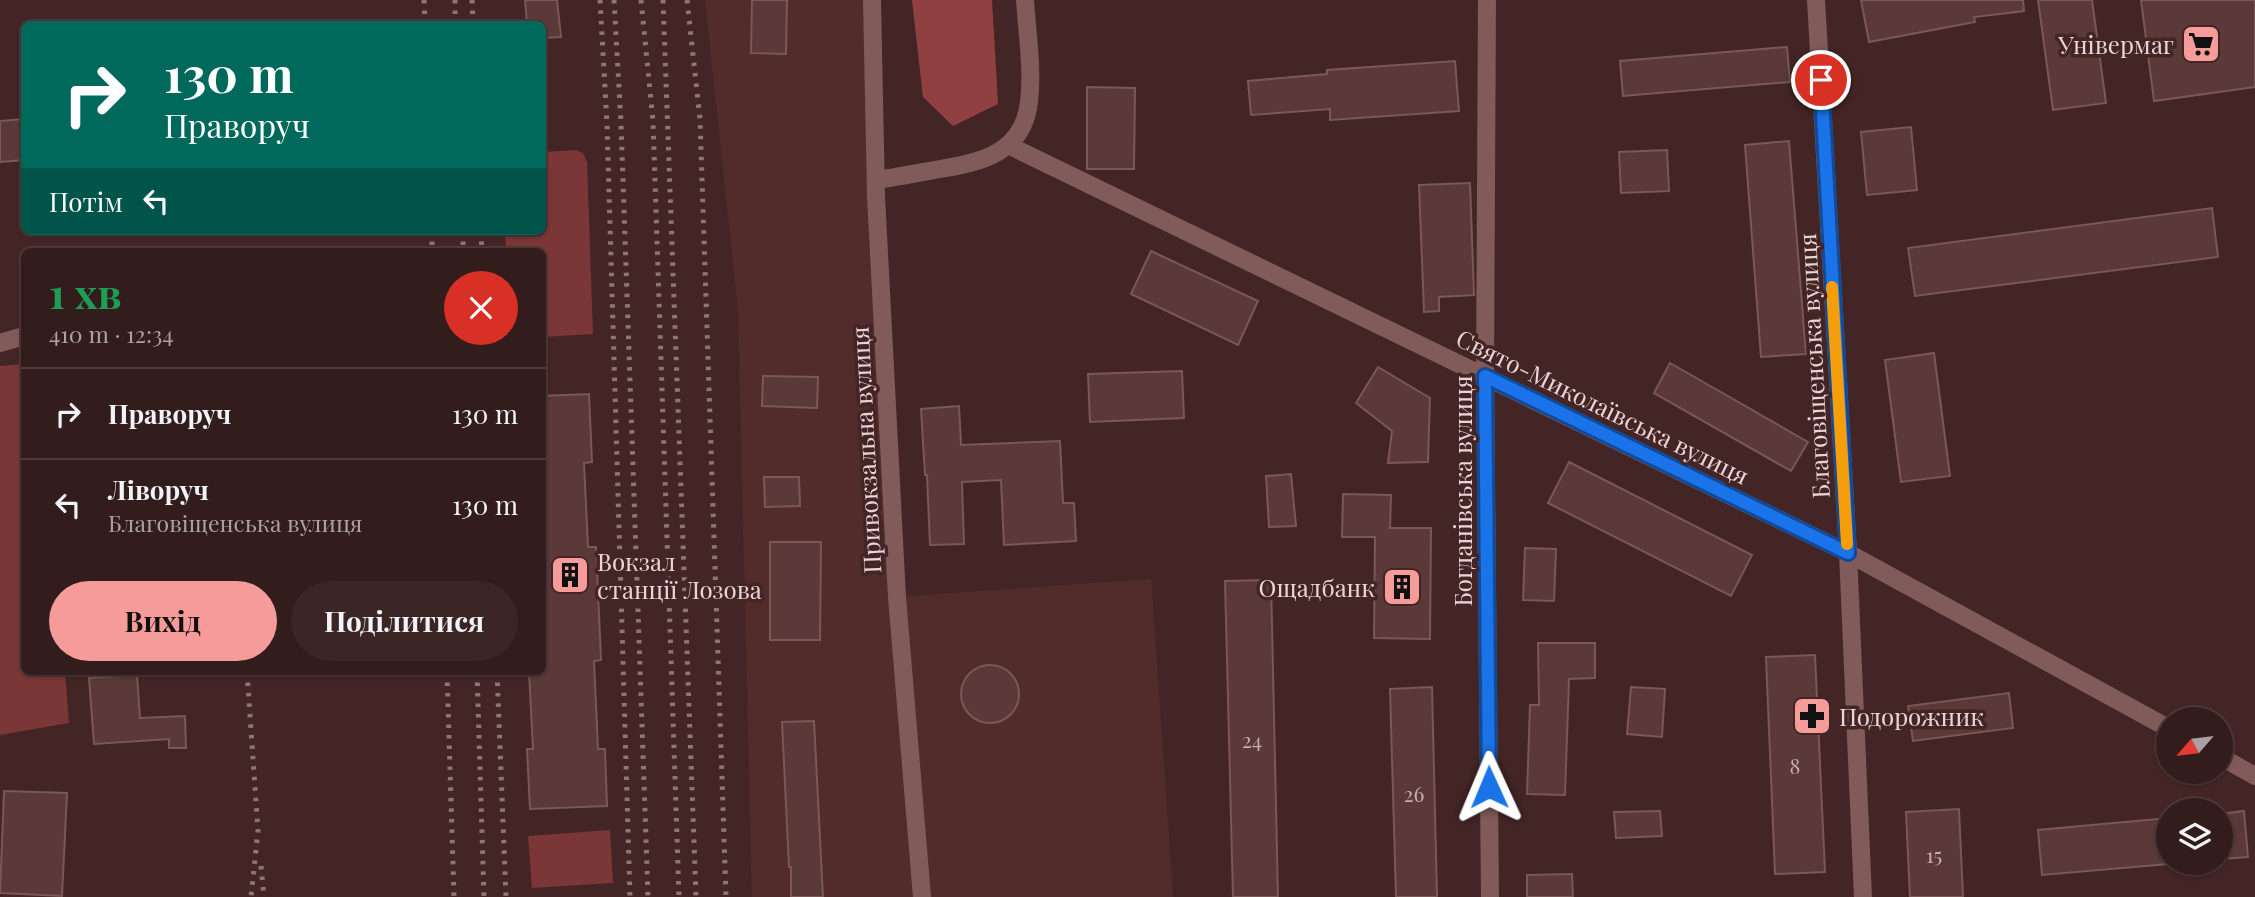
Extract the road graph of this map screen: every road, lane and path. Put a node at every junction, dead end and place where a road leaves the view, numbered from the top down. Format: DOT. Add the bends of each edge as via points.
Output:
graph roads {
  1 [pos="872,0"];
  2 [pos="1025,0"];
  3 [pos="1487,0"];
  4 [pos="1816,0"];
  5 [pos="1008,145"];
  6 [pos="876,180"];
  7 [pos="21,338"];
  8 [pos="0,343"];
  9 [pos="1485,376"];
  10 [pos="1848,553"];
  11 [pos="2156,721"];
  12 [pos="2233,764"];
  13 [pos="2255,776"];
  14 [pos="922,897"];
  15 [pos="1490,897"];
  16 [pos="1863,897"];
  1 -- 6 [label="street, Привокзальна вулиця"];
  2 -- 5 [label="street" via="1029,103 1022,126"];
  3 -- 9 [label="street, Богданівська вулиця"];
  4 -- 10 [label="street, Благовіщенська вулиця"];
  5 -- 6 [label="street" via="977,163"];
  5 -- 9 [label="street, Свято-Миколаївська вулиця"];
  6 -- 14 [label="street, Привокзальна вулиця" via="897,597"];
  7 -- 8 [label="street"];
  9 -- 10 [label="street, Свято-Миколаївська вулиця"];
  9 -- 15 [label="street, Богданівська вулиця"];
  10 -- 11 [label="street, Свято-Миколаївська вулиця"];
  10 -- 16 [label="street, Благовіщенська вулиця"];
  12 -- 13 [label="street"];
}
